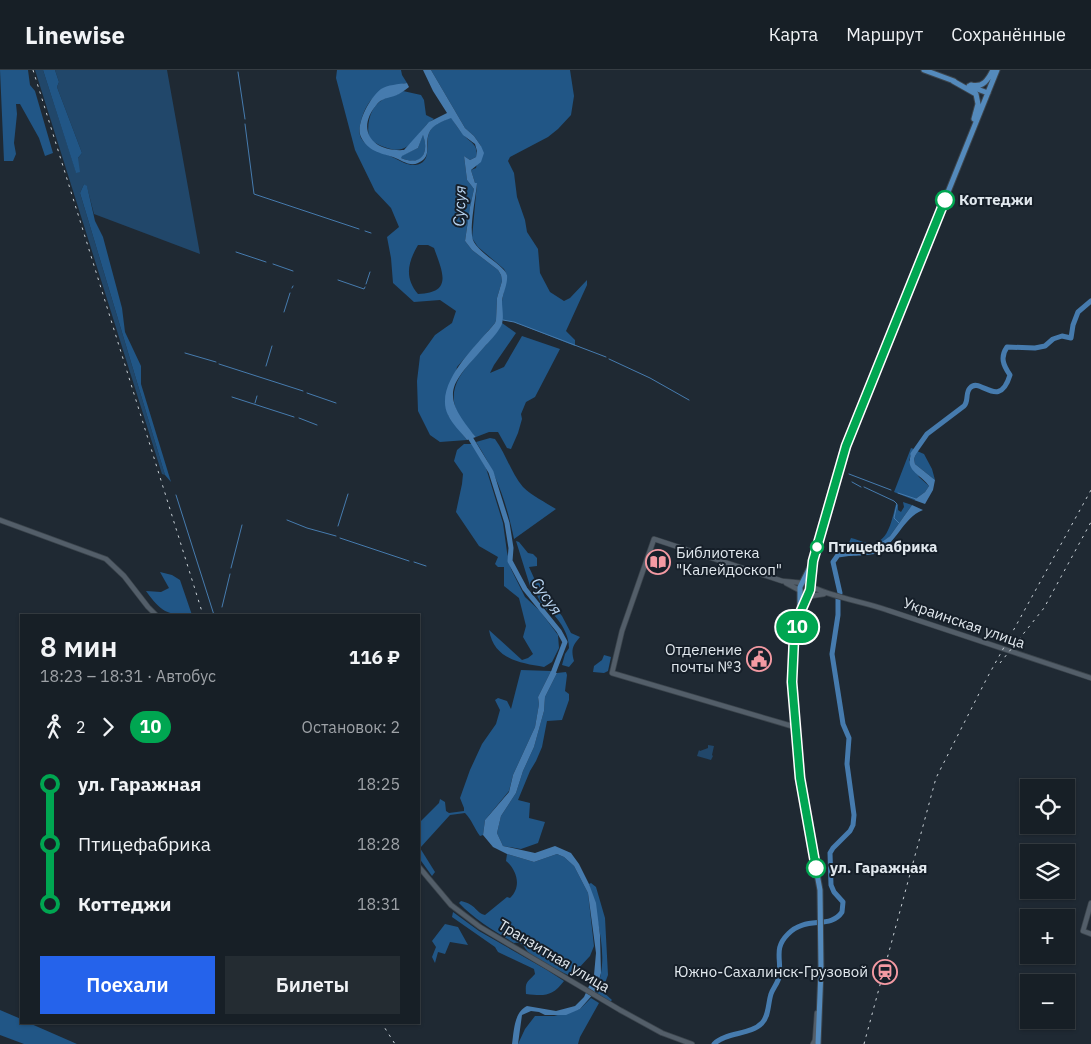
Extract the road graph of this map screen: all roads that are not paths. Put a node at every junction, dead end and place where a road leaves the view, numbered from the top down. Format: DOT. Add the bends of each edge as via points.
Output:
graph roads {
  1 [pos="924,70"];
  2 [pos="993,70"];
  3 [pos="997,70"];
  4 [pos="953,80"];
  5 [pos="961,83"];
  6 [pos="988,93"];
  7 [pos="959,165"];
  8 [pos="0,520"];
  9 [pos="813,561"];
  10 [pos="811,576"];
  11 [pos="782,581"];
  12 [pos="803,583"];
  13 [pos="810,586"];
  14 [pos="800,591"];
  15 [pos="808,593"];
  16 [pos="829,594"];
  17 [pos="800,613"];
  18 [pos="155,614"];
  19 [pos="1091,678"];
  20 [pos="795,727"];
  21 [pos="420,868"];
  22 [pos="1091,904"];
  23 [pos="1091,934"];
  24 [pos="820,1002"];
  25 [pos="692,1044"];
  26 [pos="813,1044"];
  27 [pos="818,1044"];
  1 -- 4 [label="main road"];
  2 -- 5 [label="main road" via="980,86"];
  3 -- 6 [label="main road"];
  4 -- 5 [label="main road"];
  4 -- 7 [label="main road" via="974,92 978,101"];
  5 -- 6 [label="main road"];
  6 -- 7 [label="main road"];
  7 -- 9 [label="main road" via="846,446"];
  8 -- 18 [label="main road" via="106,559"];
  9 -- 10 [label="main road"];
  9 -- 12 [label="main road"];
  10 -- 13 [label="main road"];
  10 -- 16 [label="main road" via="816,586"];
  11 -- 12 [label="main road, Украинская улица"];
  11 -- 14 [label="main road"];
  11 -- 20 [label="main road, Украинская улица" via="654,540 622,631 612,673"];
  12 -- 13 [label="main road, Украинская улица"];
  12 -- 14 [label="main road"];
  13 -- 15 [label="main road"];
  13 -- 16 [label="main road, Украинская улица"];
  14 -- 15 [label="main road, Украинская улица"];
  14 -- 17 [label="main road"];
  15 -- 16 [label="main road, Украинская улица"];
  15 -- 17 [label="main road"];
  16 -- 17 [label="main road" via="812,596"];
  16 -- 19 [label="main road, Украинская улица" via="869,604"];
  17 -- 20 [label="main road" via="791,668"];
  20 -- 24 [label="main road" via="804,809 819,881"];
  21 -- 25 [label="main road, Транзитная улица" via="451,905 480,927 662,1033"];
  22 -- 23 [label="main road" via="1083,931"];
  24 -- 26 [label="main road"];
  24 -- 27 [label="main road"];
}
